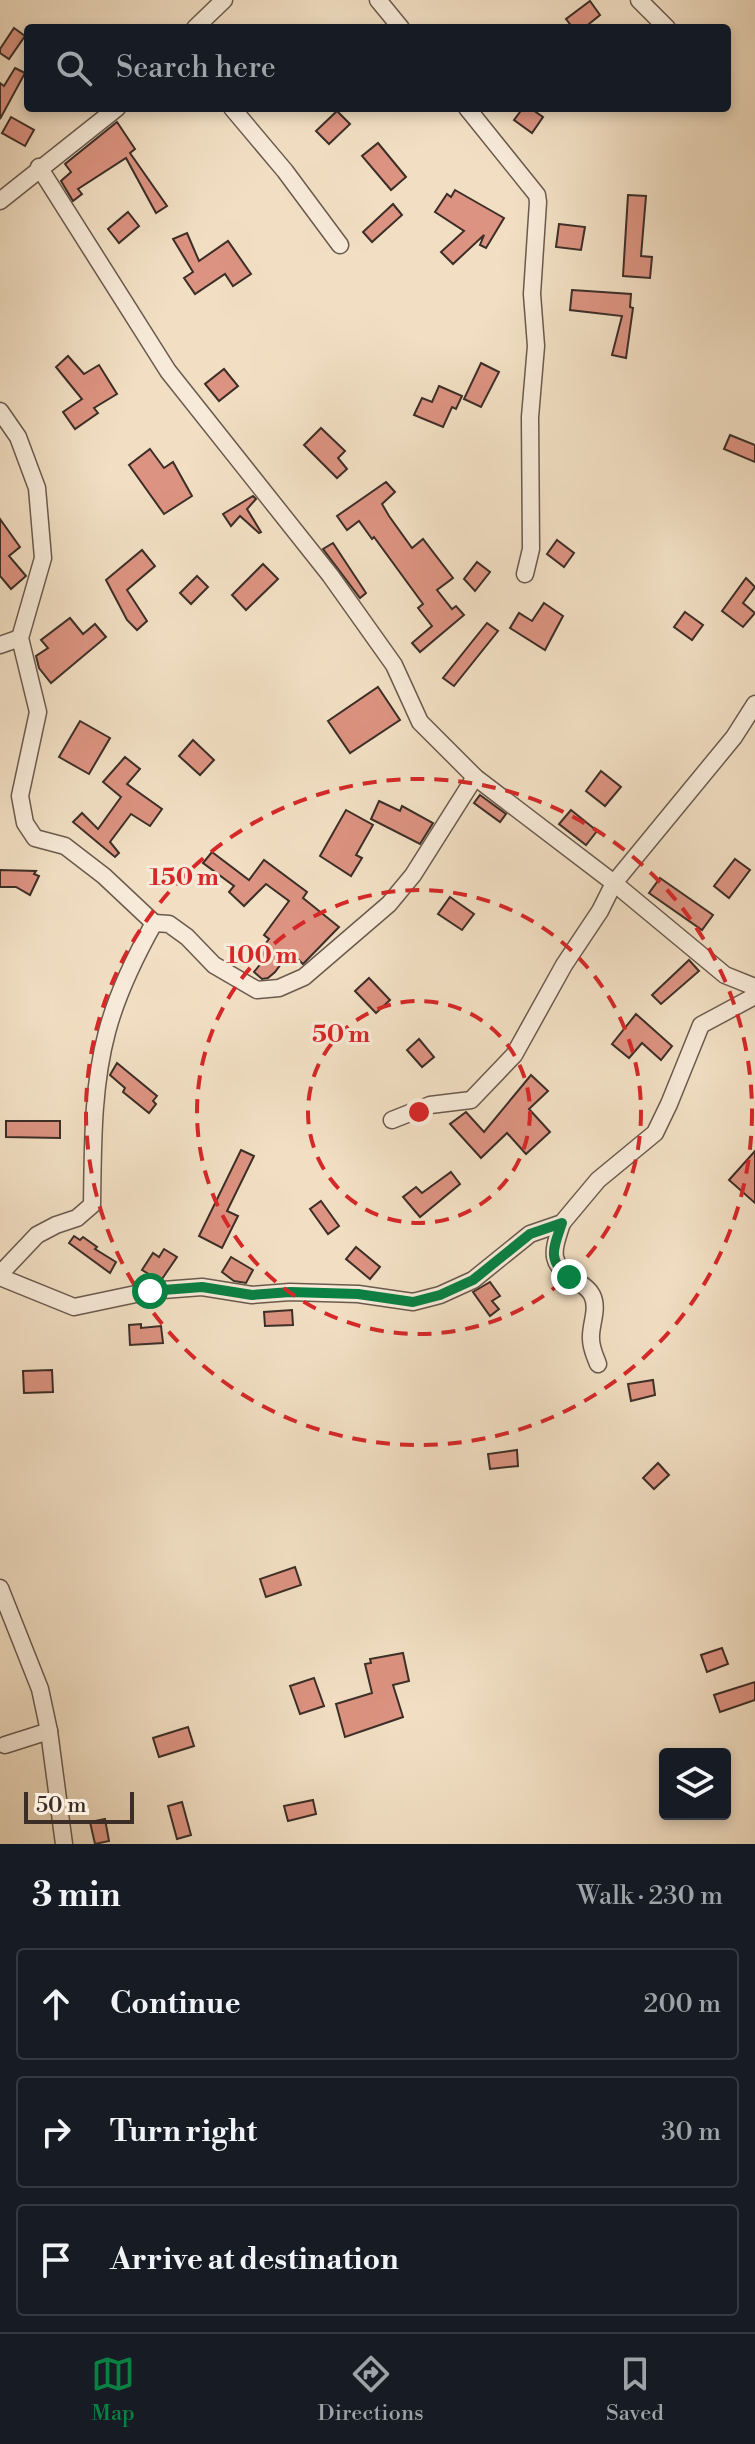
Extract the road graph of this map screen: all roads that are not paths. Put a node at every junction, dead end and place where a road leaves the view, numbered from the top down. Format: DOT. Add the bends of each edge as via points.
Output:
graph roads {
  1 [pos="224,0"];
  2 [pos="378,0"];
  3 [pos="639,0"];
  4 [pos="199,24"];
  5 [pos="398,24"];
  6 [pos="663,24"];
  7 [pos="112,112"];
  8 [pos="235,112"];
  9 [pos="470,112"];
  10 [pos="39,167"];
  11 [pos="0,201"];
  12 [pos="340,245"];
  13 [pos="0,411"];
  14 [pos="525,574"];
  15 [pos="20,638"];
  16 [pos="0,645"];
  17 [pos="755,704"];
  18 [pos="475,777"];
  19 [pos="614,883"];
  20 [pos="154,923"];
  21 [pos="755,987"];
  22 [pos="755,996"];
  23 [pos="392,1120"];
  24 [pos="562,1223"];
  25 [pos="0,1275"];
  26 [pos="598,1364"];
  27 [pos="0,1588"];
  28 [pos="49,1731"];
  29 [pos="5,1745"];
  30 [pos="64,1844"];
  1 -- 4 [label="street"];
  2 -- 5 [label="street"];
  3 -- 6 [label="street"];
  7 -- 10 [label="street"];
  8 -- 12 [label="street"];
  9 -- 14 [label="street" via="538,202 532,294 536,346 530,417 531,549"];
  10 -- 11 [label="street"];
  10 -- 18 [label="street" via="168,371 330,575 394,665 420,722"];
  13 -- 15 [label="street" via="18,437 37,488 42,544 43,558"];
  15 -- 16 [label="street"];
  15 -- 20 [label="street" via="38,712 20,796 25,823 35,838 65,846 104,876"];
  17 -- 19 [label="street"];
  18 -- 19 [label="street"];
  18 -- 20 [label="street" via="389,904 304,977 257,990 214,965 169,924"];
  19 -- 21 [label="street" via="725,975"];
  19 -- 23 [label="street" via="514,1055 471,1100 430,1105"];
  20 -- 25 [label="street" via="108,1031 97,1085 92,1205 77,1218 37,1235"];
  22 -- 24 [label="street" via="701,1025 655,1133 598,1180"];
  24 -- 25 [label="street" via="530,1234 473,1280 413,1302 358,1294 252,1295 202,1287 150,1291 74,1307"];
  24 -- 26 [label="street" via="554,1260 592,1295 591,1344"];
  27 -- 28 [label="street" via="40,1689"];
  28 -- 29 [label="street"];
  28 -- 30 [label="street"];
}
